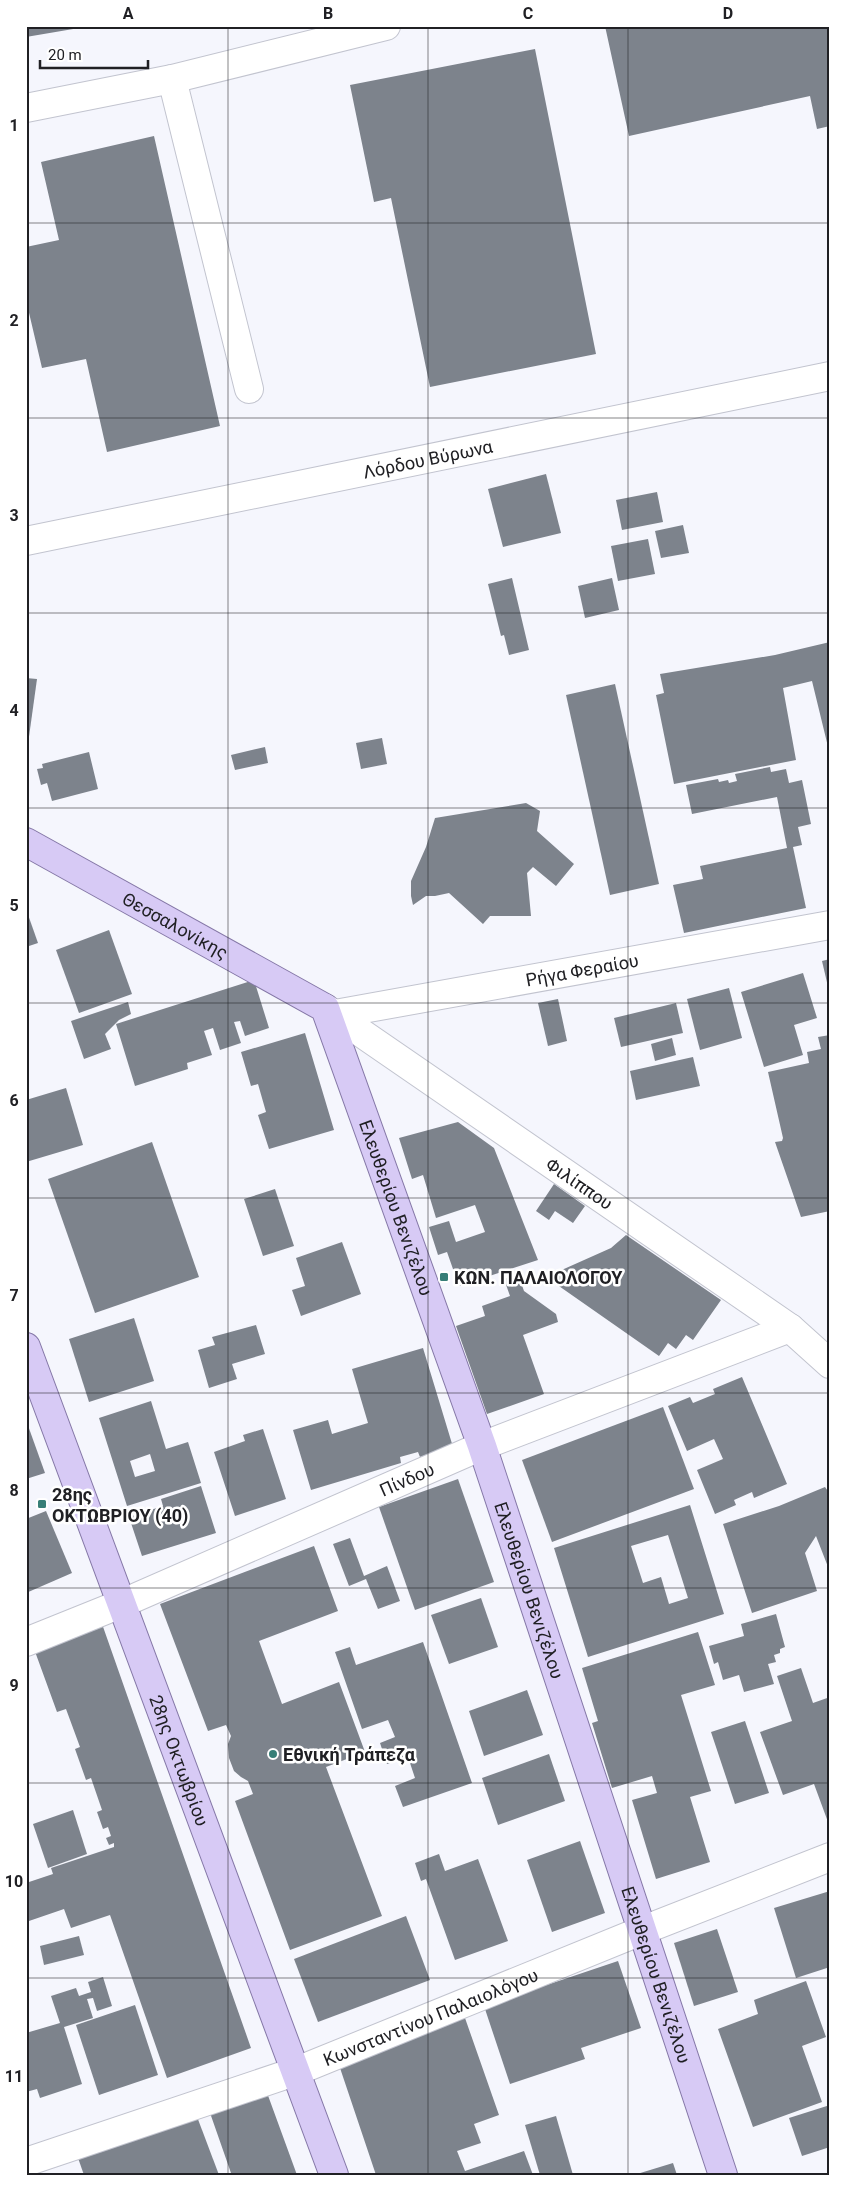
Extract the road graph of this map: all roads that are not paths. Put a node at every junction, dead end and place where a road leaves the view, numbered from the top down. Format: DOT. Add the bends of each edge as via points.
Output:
graph roads {
  1 [pos="386,26"];
  2 [pos="172,79"];
  3 [pos="26,108"];
  4 [pos="830,376"];
  5 [pos="249,389"];
  6 [pos="26,541"];
  7 [pos="26,842"];
  8 [pos="830,925"];
  9 [pos="330,1011"];
  10 [pos="790,1328"];
  11 [pos="26,1347"];
  12 [pos="830,1364"];
  13 [pos="482,1446"];
  14 [pos="122,1603"];
  15 [pos="26,1642"];
  16 [pos="830,1857"];
  17 [pos="641,1931"];
  18 [pos="297,2071"];
  19 [pos="26,2162"];
  20 [pos="334,2175"];
  21 [pos="723,2175"];
  1 -- 2 [label="street"];
  2 -- 3 [label="street"];
  2 -- 5 [label="street"];
  4 -- 6 [label="street, Λόρδου Βύρωνα"];
  7 -- 9 [label="main road, Θεσσαλονίκης"];
  8 -- 9 [label="street, Ρήγα Φεραίου"];
  9 -- 10 [label="street, Φιλίππου"];
  9 -- 13 [label="main road, Ελευθερίου Βενιζέλου"];
  10 -- 12 [label="street, Φιλίππου"];
  10 -- 13 [label="street, Πίνδου"];
  11 -- 14 [label="main road, 28ης Οκτωβρίου"];
  13 -- 14 [label="street, Πίνδου"];
  13 -- 17 [label="main road, Ελευθερίου Βενιζέλου"];
  14 -- 15 [label="street, Πίνδου"];
  14 -- 18 [label="main road, 28ης Οκτωβρίου"];
  16 -- 17 [label="street, Κωνσταντίνου Παλαιολόγου"];
  17 -- 18 [label="street, Κωνσταντίνου Παλαιολόγου"];
  17 -- 21 [label="main road, Ελευθερίου Βενιζέλου"];
  18 -- 19 [label="street, Κωνσταντίνου Παλαιολόγου"];
  18 -- 20 [label="main road, 28ης Οκτωβρίου"];
}
